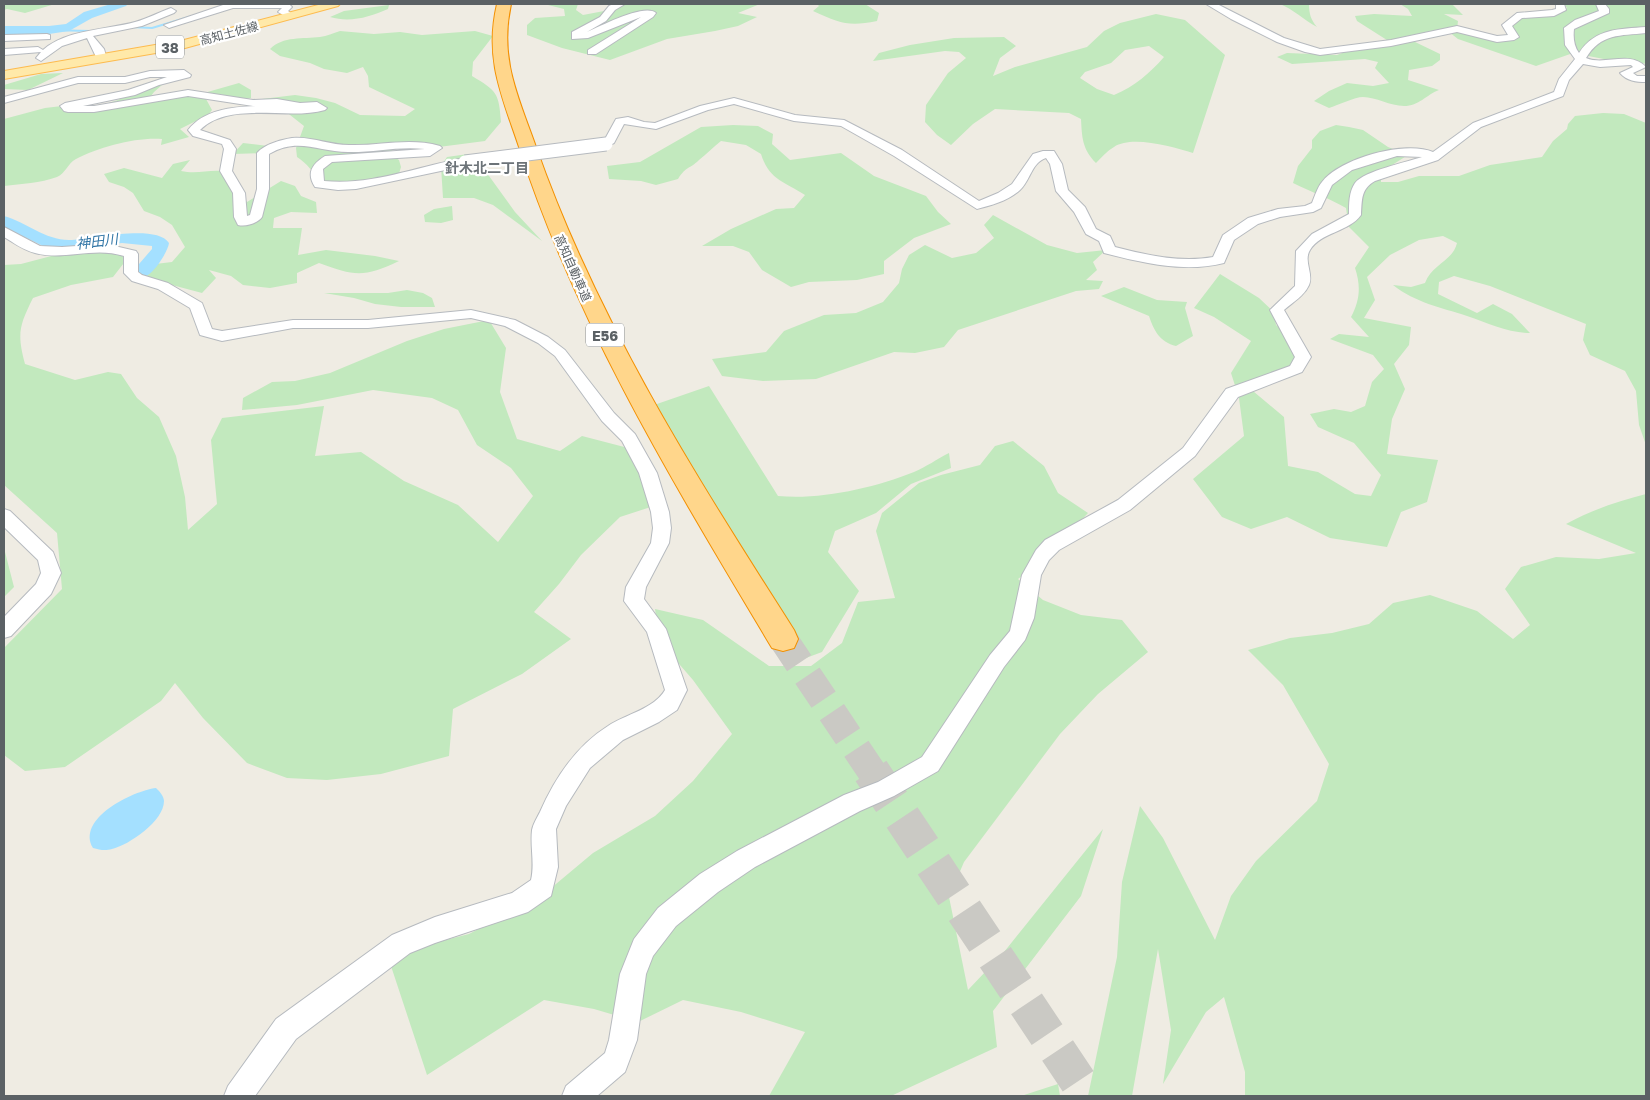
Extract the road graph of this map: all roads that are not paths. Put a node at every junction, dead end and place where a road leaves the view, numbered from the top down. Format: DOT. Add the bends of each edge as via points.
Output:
graph roads {
  1 [pos="282,4"];
  2 [pos="334,4"];
  3 [pos="504,4"];
  4 [pos="620,4"];
  5 [pos="1211,4"];
  6 [pos="1560,4"];
  7 [pos="1600,4"];
  8 [pos="230,5"];
  9 [pos="172,11"];
  10 [pos="290,16"];
  11 [pos="169,25"];
  12 [pos="1646,30"];
  13 [pos="47,36"];
  14 [pos="97,37"];
  15 [pos="4,38"];
  16 [pos="4,52"];
  17 [pos="592,52"];
  18 [pos="102,59"];
  19 [pos="1580,59"];
  20 [pos="4,75"];
  21 [pos="1646,79"];
  22 [pos="4,100"];
  23 [pos="1436,154"];
  24 [pos="4,231"];
  25 [pos="4,516"];
  26 [pos="4,630"];
  27 [pos="783,639"];
  28 [pos="238,1096"];
  29 [pos="576,1096"];
  1 -- 8 [label="street"];
  1 -- 10 [label="street" via="287,7 283,12"];
  2 -- 10 [label="main road, 高知土佐線 / 38"];
  3 -- 27 [label="highway, 高知自動車道 / E56" via="501,69 536,177 567,257 597,321 683,476"];
  4 -- 17 [label="street" via="575,37 639,14 647,12 650,15"];
  5 -- 6 [label="street" via="1289,42 1320,52 1391,43 1457,29 1506,39 1514,37 1507,25 1520,16 1554,13 1561,10"];
  7 -- 19 [label="street" via="1604,13 1569,28 1572,50"];
  8 -- 11 [label="street"];
  9 -- 14 [label="street"];
  10 -- 18 [label="main road, 高知土佐線 / 38" via="186,44"];
  12 -- 19 [label="street" via="1609,34 1596,39"];
  13 -- 15 [label="street"];
  14 -- 16 [label="street" via="41,56"];
  14 -- 18 [label="street"];
  18 -- 20 [label="main road, 高知土佐線 / 38"];
  19 -- 21 [label="street" via="1597,65 1628,61 1640,67 1625,73 1635,79"];
  19 -- 23 [label="street" via="1564,79 1559,94 1477,125"];
  22 -- 23 [label="street, bridge" via="78,80 125,80 150,74 184,73 186,75 180,78 131,92 65,106 68,109 94,109 188,93 254,103 277,102 321,108 223,114 205,118 198,124 194,130 197,134 226,142 230,149 226,171 236,184 239,215 243,222 256,217 263,189 263,153 276,145 304,141 347,149 436,148 430,152 329,159 316,168 315,177 319,184 334,187 395,180 442,165 606,144 620,121 656,126 726,102 745,103 794,118 844,123 898,153 976,205 1009,192 1022,180 1036,157 1050,154 1056,164 1062,191 1080,210 1091,231 1105,238 1109,250 1168,263 1200,265 1219,260 1228,238 1254,222 1278,213 1318,205 1327,183 1348,167 1397,152"];
  23 -- 29 [label="street" via="1361,184 1356,195 1355,215 1348,222 1314,238 1305,247 1300,257 1303,281 1297,292 1277,310 1302,357 1296,369 1232,393 1190,452 1124,506 1043,552 1033,568 1020,630 930,764 746,859 709,882 667,916 643,948 633,974 623,1040 615,1062"];
  24 -- 28 [label="street" via="37,249 54,251 102,246 131,254 131,273 170,289 197,306 205,332 211,334 234,335 293,324 368,324 471,314 510,323 560,353 608,417 629,438 648,473 660,512 660,543 636,587 634,601 656,628 676,690 669,703 615,733 582,761 557,799 544,829 546,866 542,887 519,903 401,944 286,1029"];
  25 -- 26 [label="street" via="46,557 51,573 44,589"];
}
